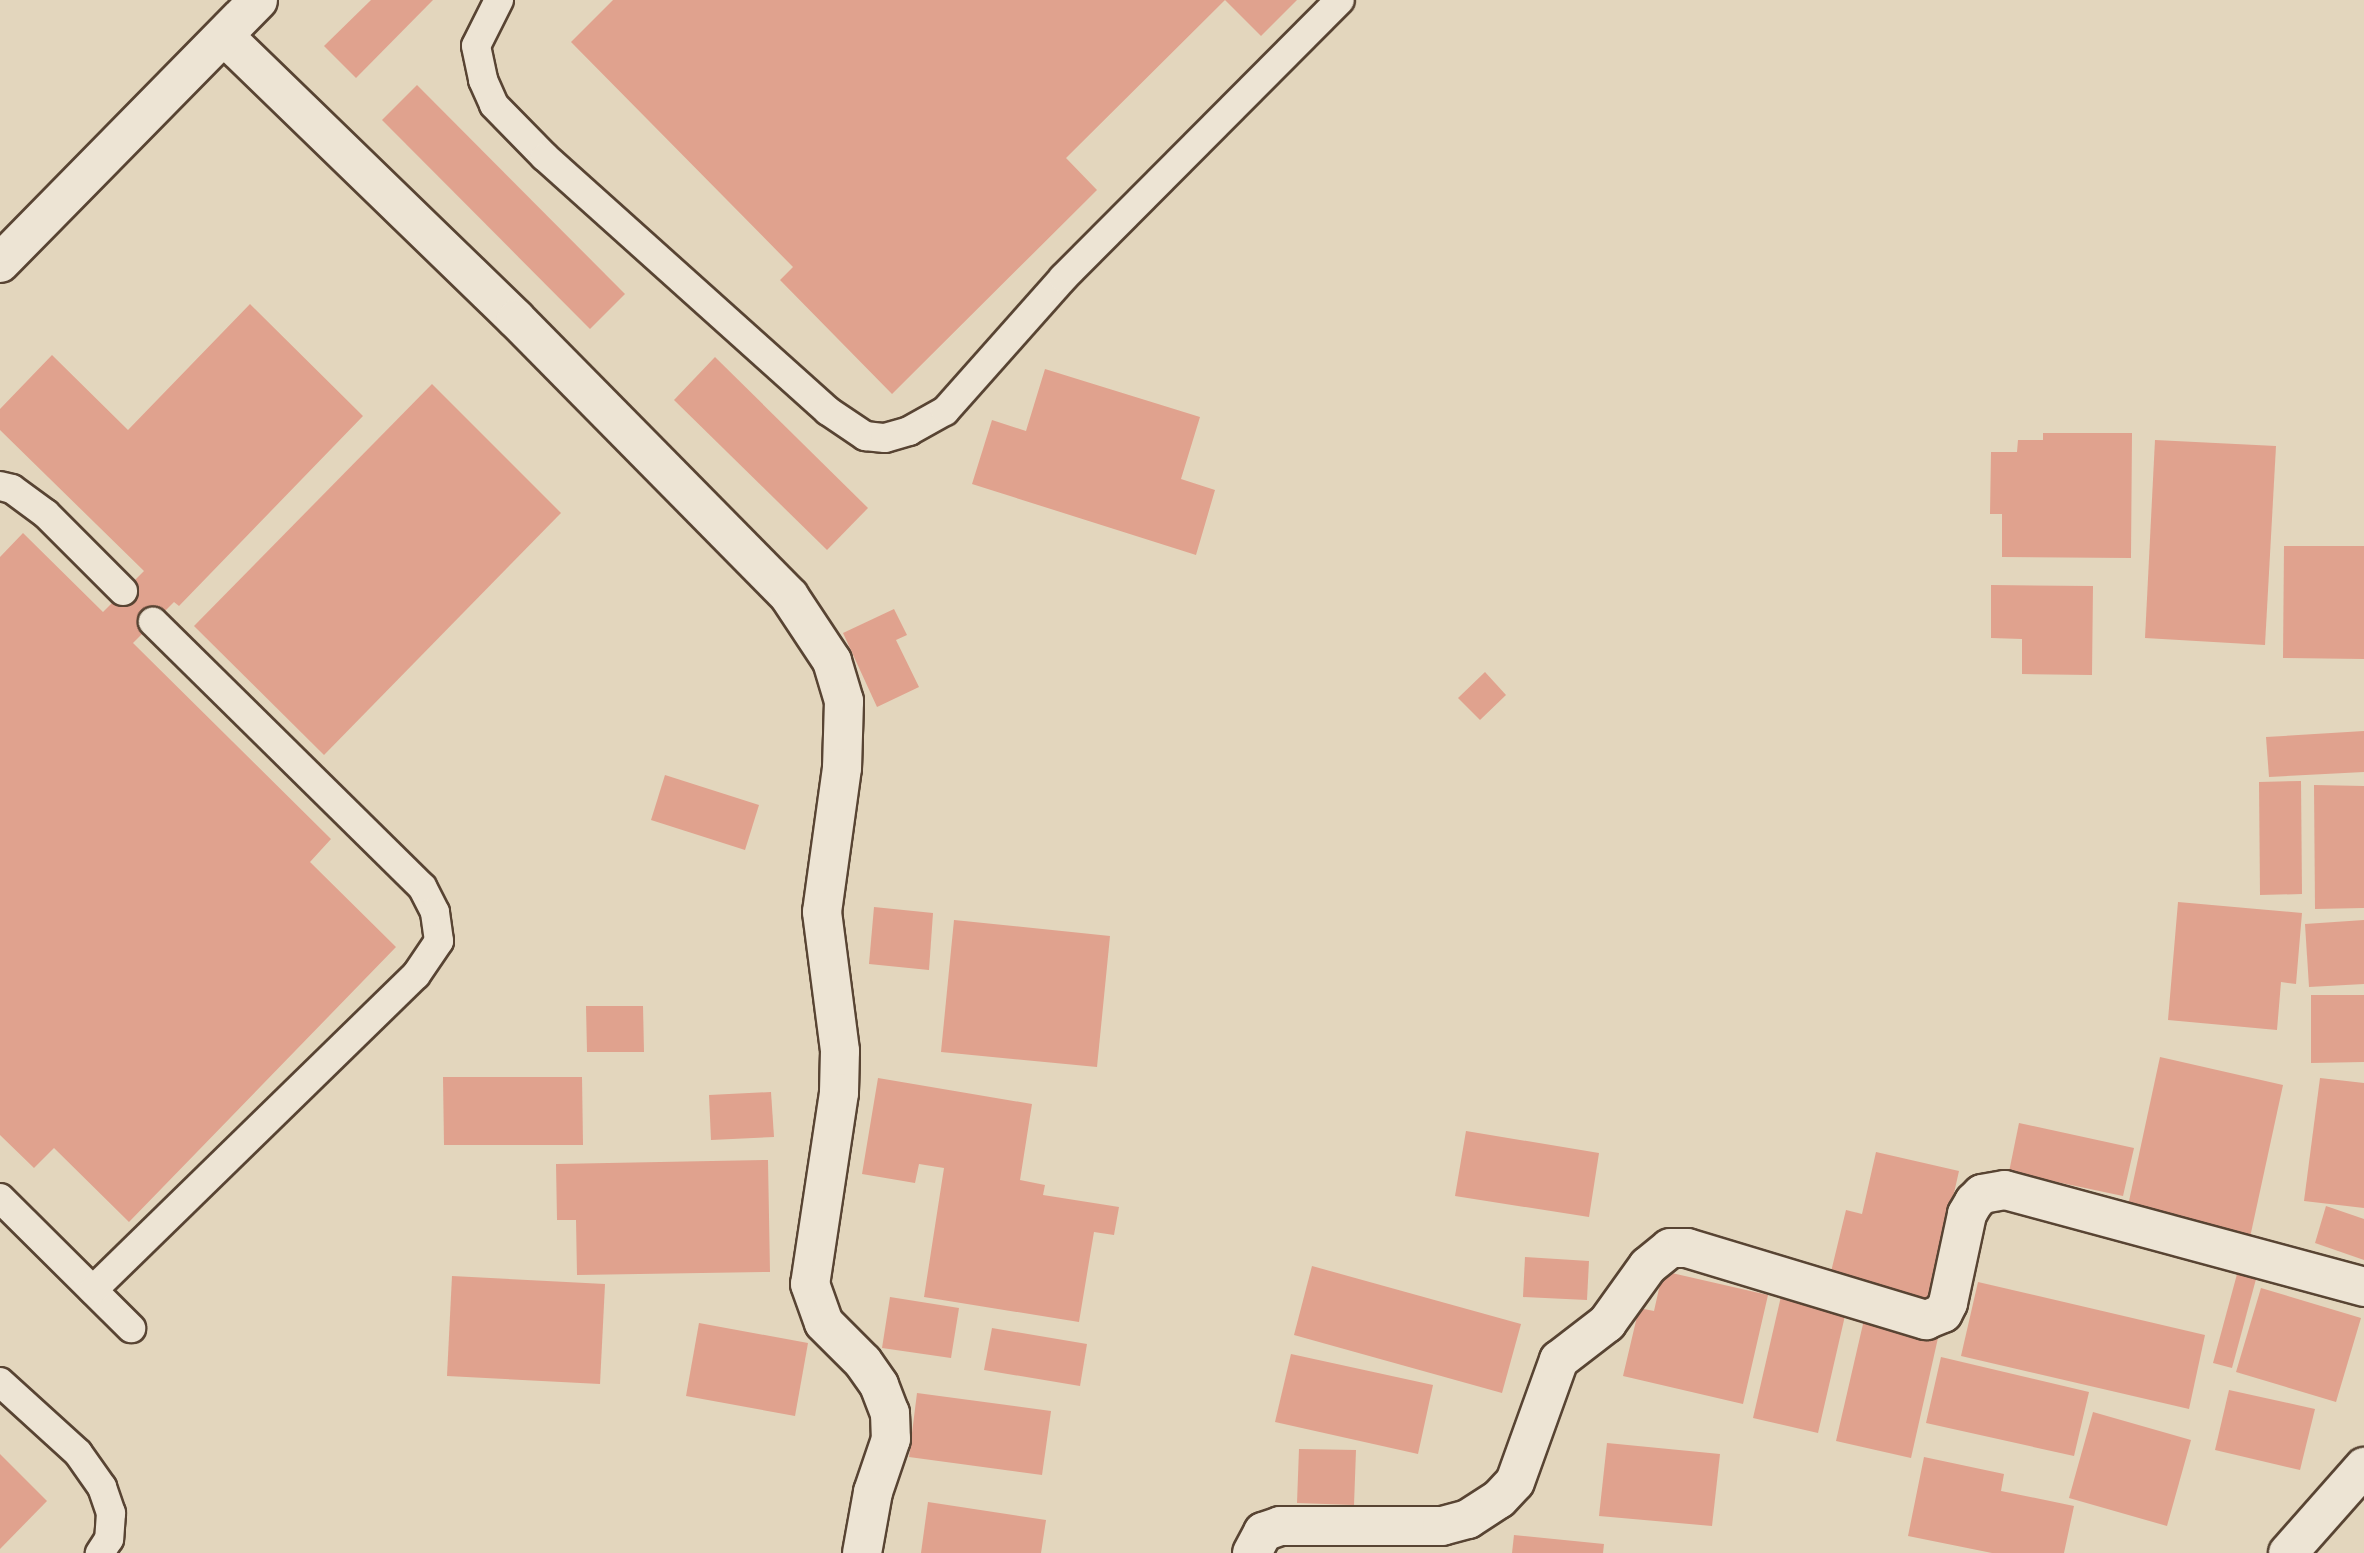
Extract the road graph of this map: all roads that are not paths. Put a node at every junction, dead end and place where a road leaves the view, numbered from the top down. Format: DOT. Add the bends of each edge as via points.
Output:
graph roads {
  1 [pos="258,0"];
  2 [pos="499,0"];
  3 [pos="1340,0"];
  4 [pos="223,36"];
  5 [pos="0,263"];
  6 [pos="0,486"];
  7 [pos="123,591"];
  8 [pos="153,622"];
  9 [pos="0,1198"];
  10 [pos="2364,1287"];
  11 [pos="93,1290"];
  12 [pos="131,1328"];
  13 [pos="0,1382"];
  14 [pos="2364,1467"];
  15 [pos="100,1553"];
  16 [pos="862,1553"];
  17 [pos="1252,1553"];
  18 [pos="2288,1553"];
  1 -- 4 [label="street"];
  2 -- 3 [label="lane" via="476,46 483,80 502,114 828,411 865,436 885,438 945,411 1063,278"];
  4 -- 5 [label="street"];
  4 -- 16 [label="street" via="516,319 789,596 832,662 844,701 843,728 822,912 840,1051 839,1093 810,1284 824,1323 863,1362 890,1413 891,1439 873,1492"];
  6 -- 7 [label="lane" via="12,489 46,514"];
  8 -- 11 [label="lane" via="422,887 435,912 439,941 416,975"];
  9 -- 11 [label="lane"];
  10 -- 17 [label="street" via="2005,1190 1982,1194 1974,1202 1967,1214 1948,1303 1942,1313 1926,1321 1687,1248 1670,1248 1648,1266 1607,1323 1559,1360 1515,1482 1499,1499 1468,1519 1442,1526 1280,1526 1263,1532"];
  11 -- 12 [label="lane"];
  13 -- 15 [label="lane" via="78,1453 102,1487 111,1513 109,1539"];
  14 -- 18 [label="street"];
}
